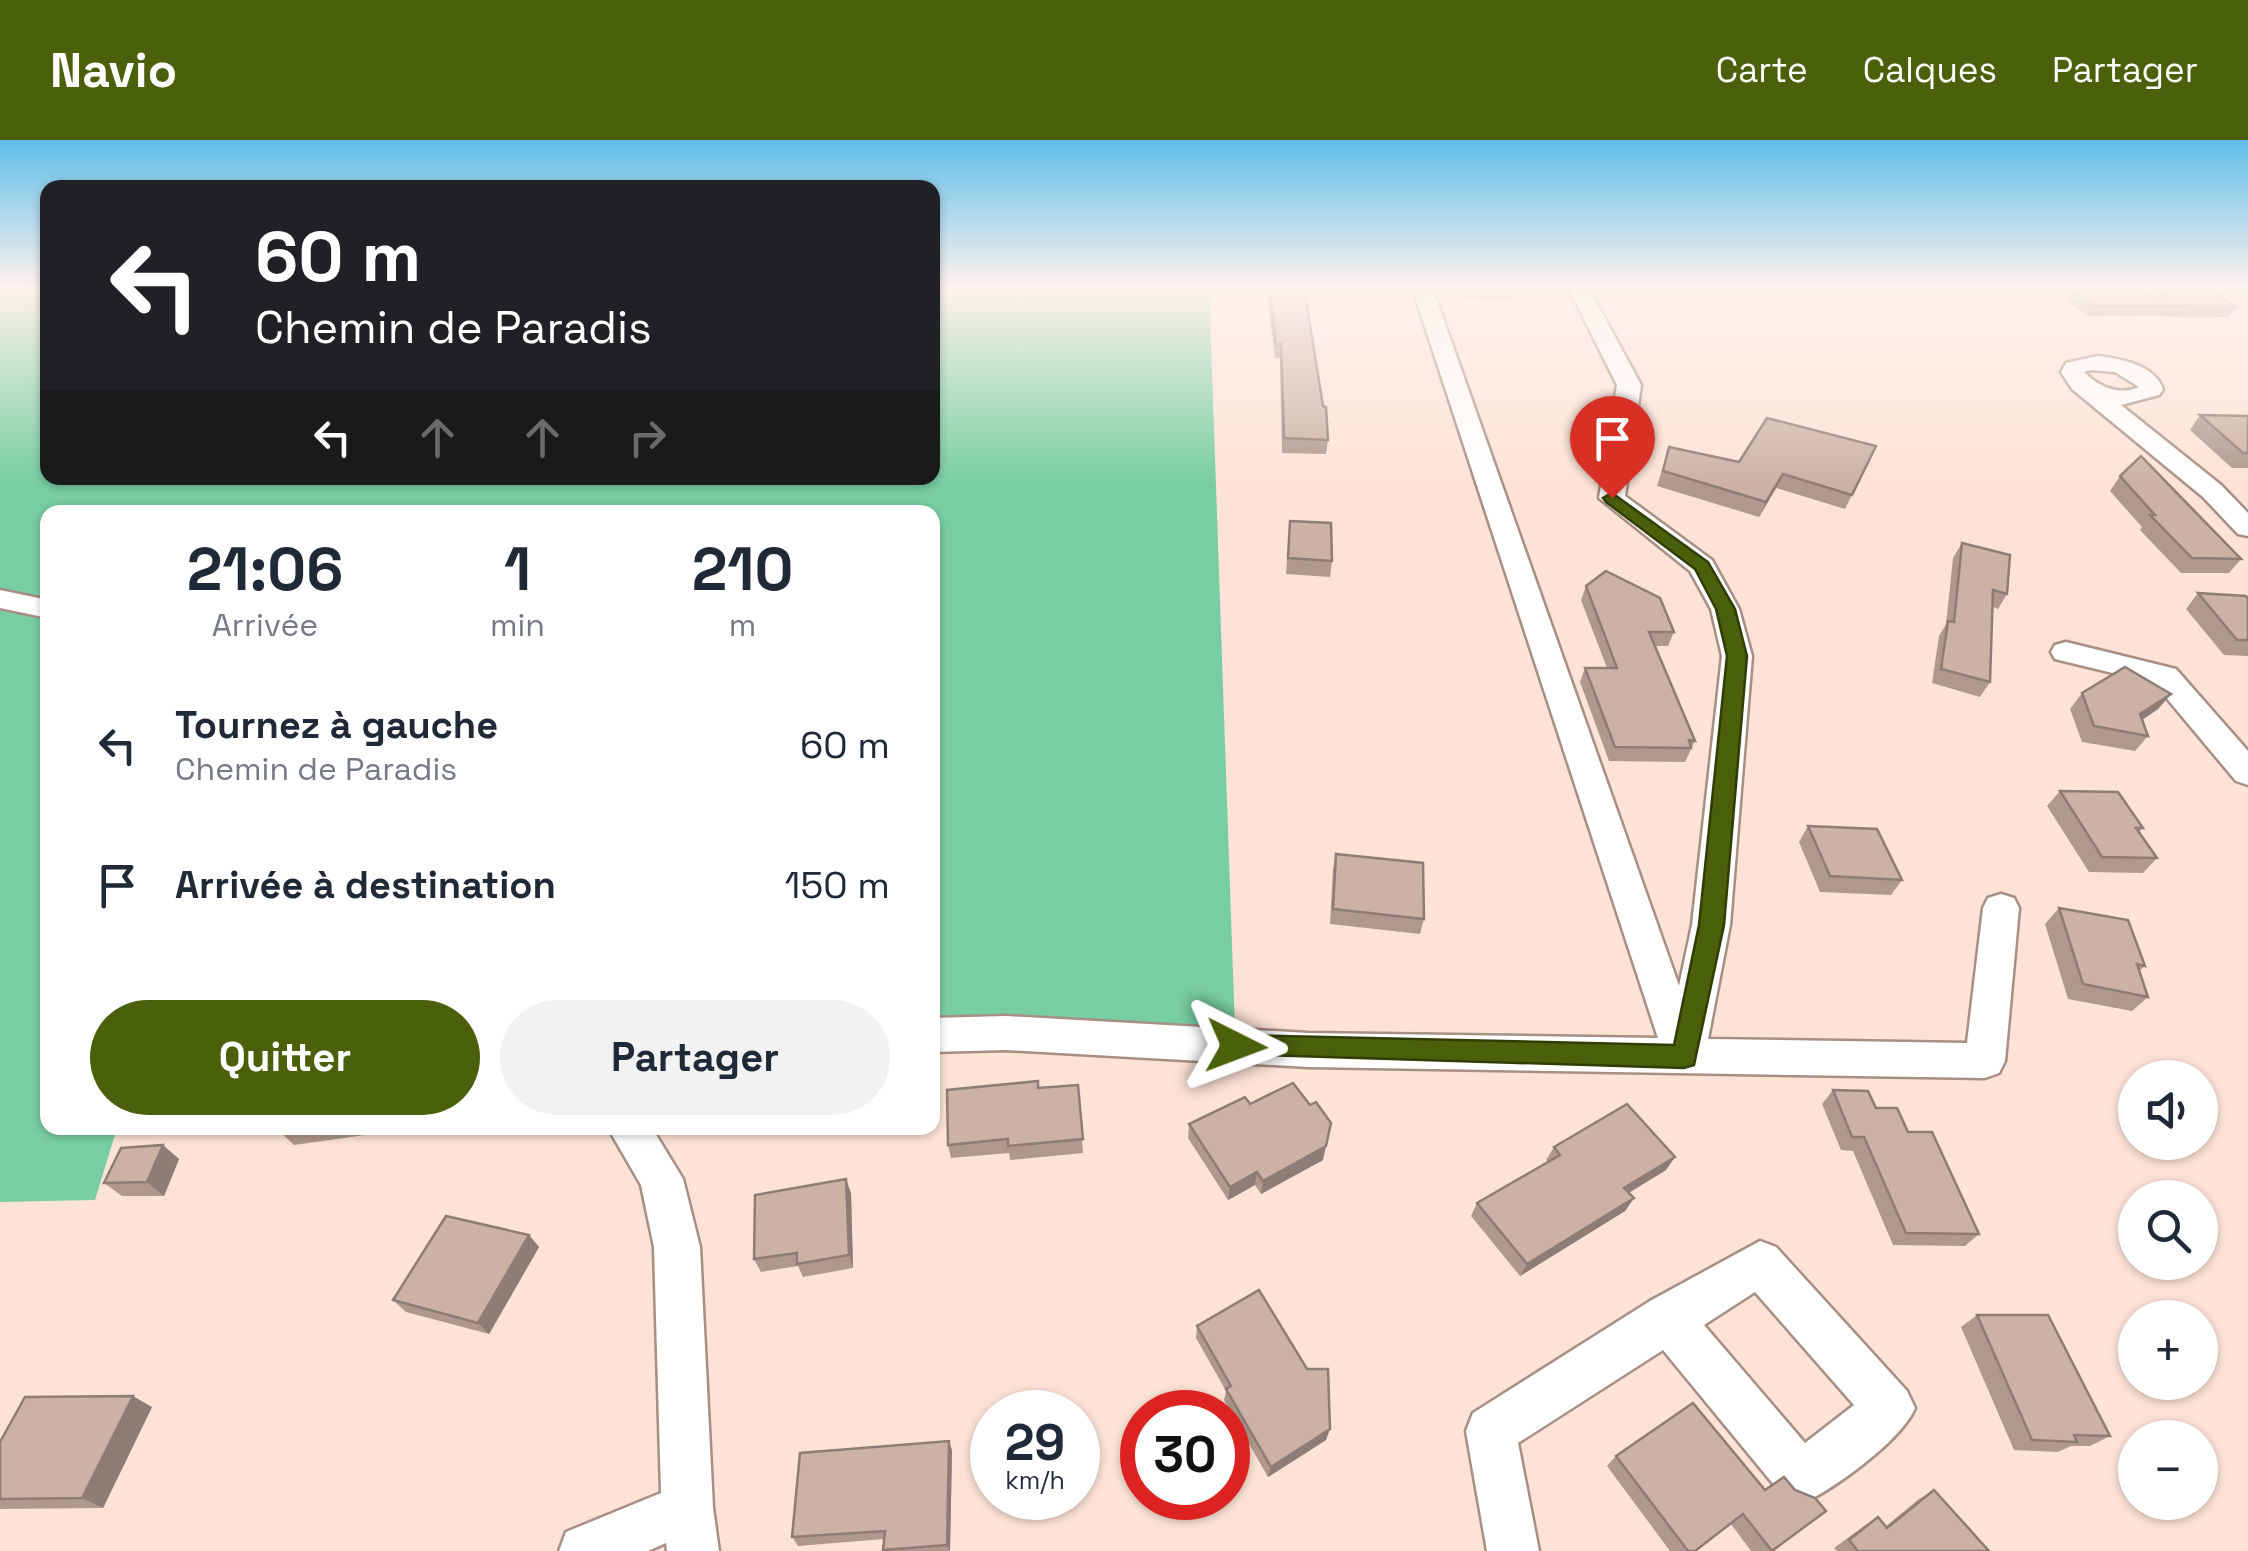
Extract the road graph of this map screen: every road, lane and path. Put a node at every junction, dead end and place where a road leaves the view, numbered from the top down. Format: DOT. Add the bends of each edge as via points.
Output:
graph roads {
  1 [pos="1444,353"];
  2 [pos="1612,353"];
  3 [pos="2080,384"];
  4 [pos="2248,528"];
  5 [pos="0,598"];
  6 [pos="40,607"];
  7 [pos="2066,652"];
  8 [pos="2248,773"];
  9 [pos="2001,908"];
  10 [pos="940,1035"];
  11 [pos="1684,1057"];
  12 [pos="633,1135"];
  13 [pos="1667,1318"];
  14 [pos="690,1530"];
  15 [pos="585,1551"];
  16 [pos="1513,1551"];
  1 -- 11 [label="street"];
  2 -- 11 [label="street" via="1629,386 1612,498 1702,566 1726,609 1737,656 1712,925"];
  3 -- 4 [label="street"];
  5 -- 6 [label="street"];
  7 -- 8 [label="street" via="2165,676"];
  9 -- 11 [label="street" via="1984,1061"];
  10 -- 11 [label="street"];
  12 -- 14 [label="street" via="661,1178 677,1247"];
  13 -- 13 [label="street" via="1801,1478 1890,1408 1760,1262"];
  13 -- 16 [label="street" via="1491,1431"];
  14 -- 15 [label="street"];
}
